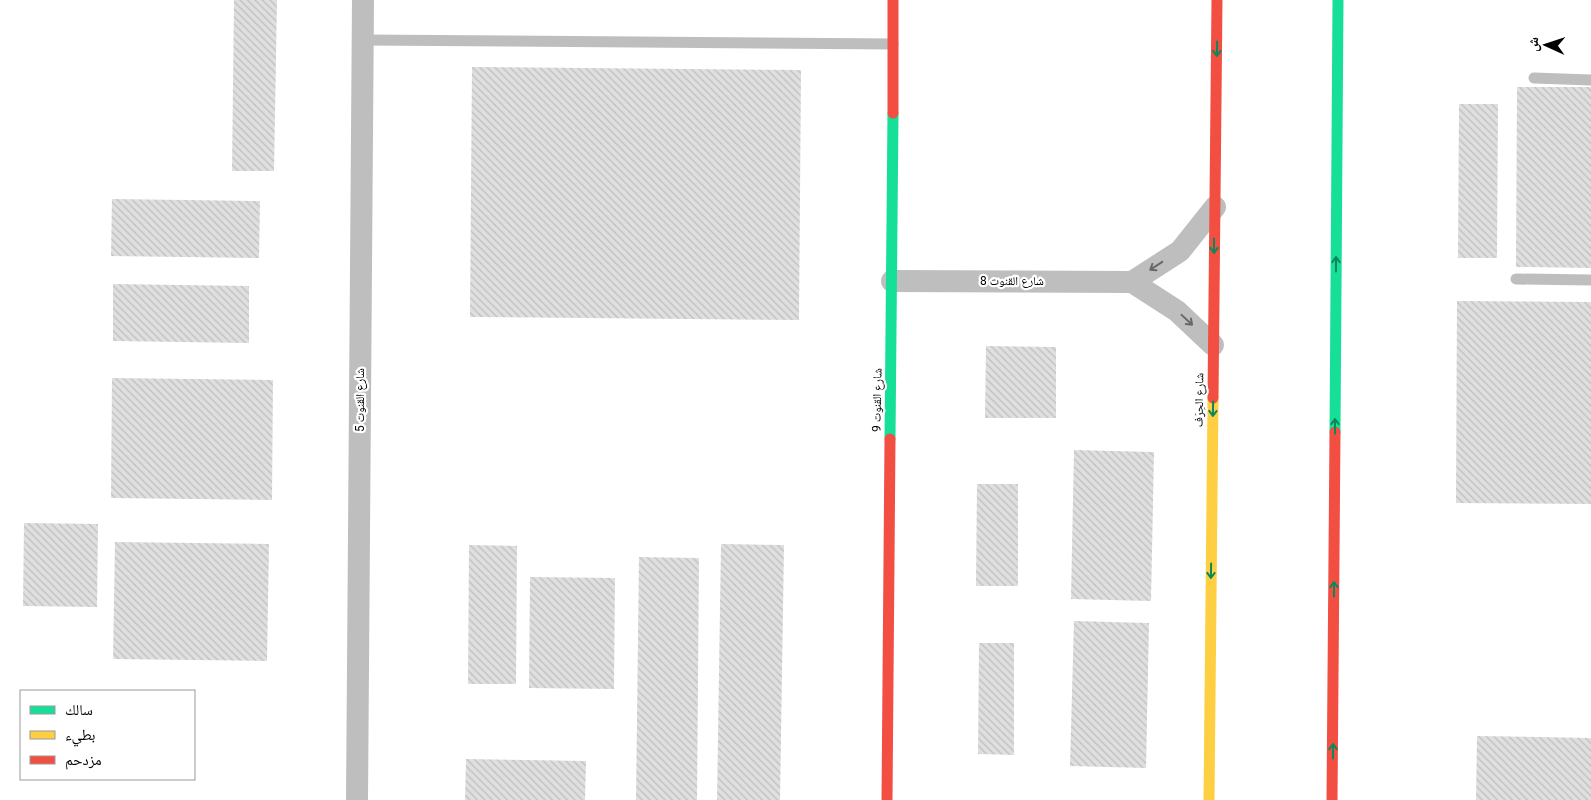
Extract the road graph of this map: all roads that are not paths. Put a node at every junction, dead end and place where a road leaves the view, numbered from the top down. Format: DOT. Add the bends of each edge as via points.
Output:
graph roads {
  1 [pos="363,0"];
  2 [pos="893,0"];
  3 [pos="1217,0"];
  4 [pos="1338,0"];
  5 [pos="363,40"];
  6 [pos="892,44"];
  7 [pos="1534,78"];
  8 [pos="1591,80"];
  9 [pos="1214,207"];
  10 [pos="1516,279"];
  11 [pos="1591,280"];
  12 [pos="892,281"];
  13 [pos="1132,282"];
  14 [pos="1213,345"];
  15 [pos="357,800"];
  16 [pos="887,800"];
  17 [pos="1209,800"];
  18 [pos="1332,800"];
  1 -- 5 [label="street, شارع القنوت 5"];
  2 -- 6 [label="street, شارع القنوت 9"];
  3 -- 9 [label="street, شارع الحِرَف, one-way"];
  18 -- 4 [label="street, one-way"];
  5 -- 6 [label="lane"];
  5 -- 15 [label="street, شارع القنوت 5"];
  6 -- 12 [label="street, شارع القنوت 9"];
  7 -- 8 [label="lane"];
  9 -- 13 [label="street, one-way" via="1180,251"];
  9 -- 14 [label="street, شارع الحِرَف, one-way"];
  10 -- 11 [label="lane"];
  12 -- 13 [label="street, شارع القنوت 8"];
  12 -- 16 [label="street, شارع القنوت 9"];
  13 -- 14 [label="street, one-way" via="1177,311"];
  14 -- 17 [label="street, شارع الحِرَف, one-way"];
}
